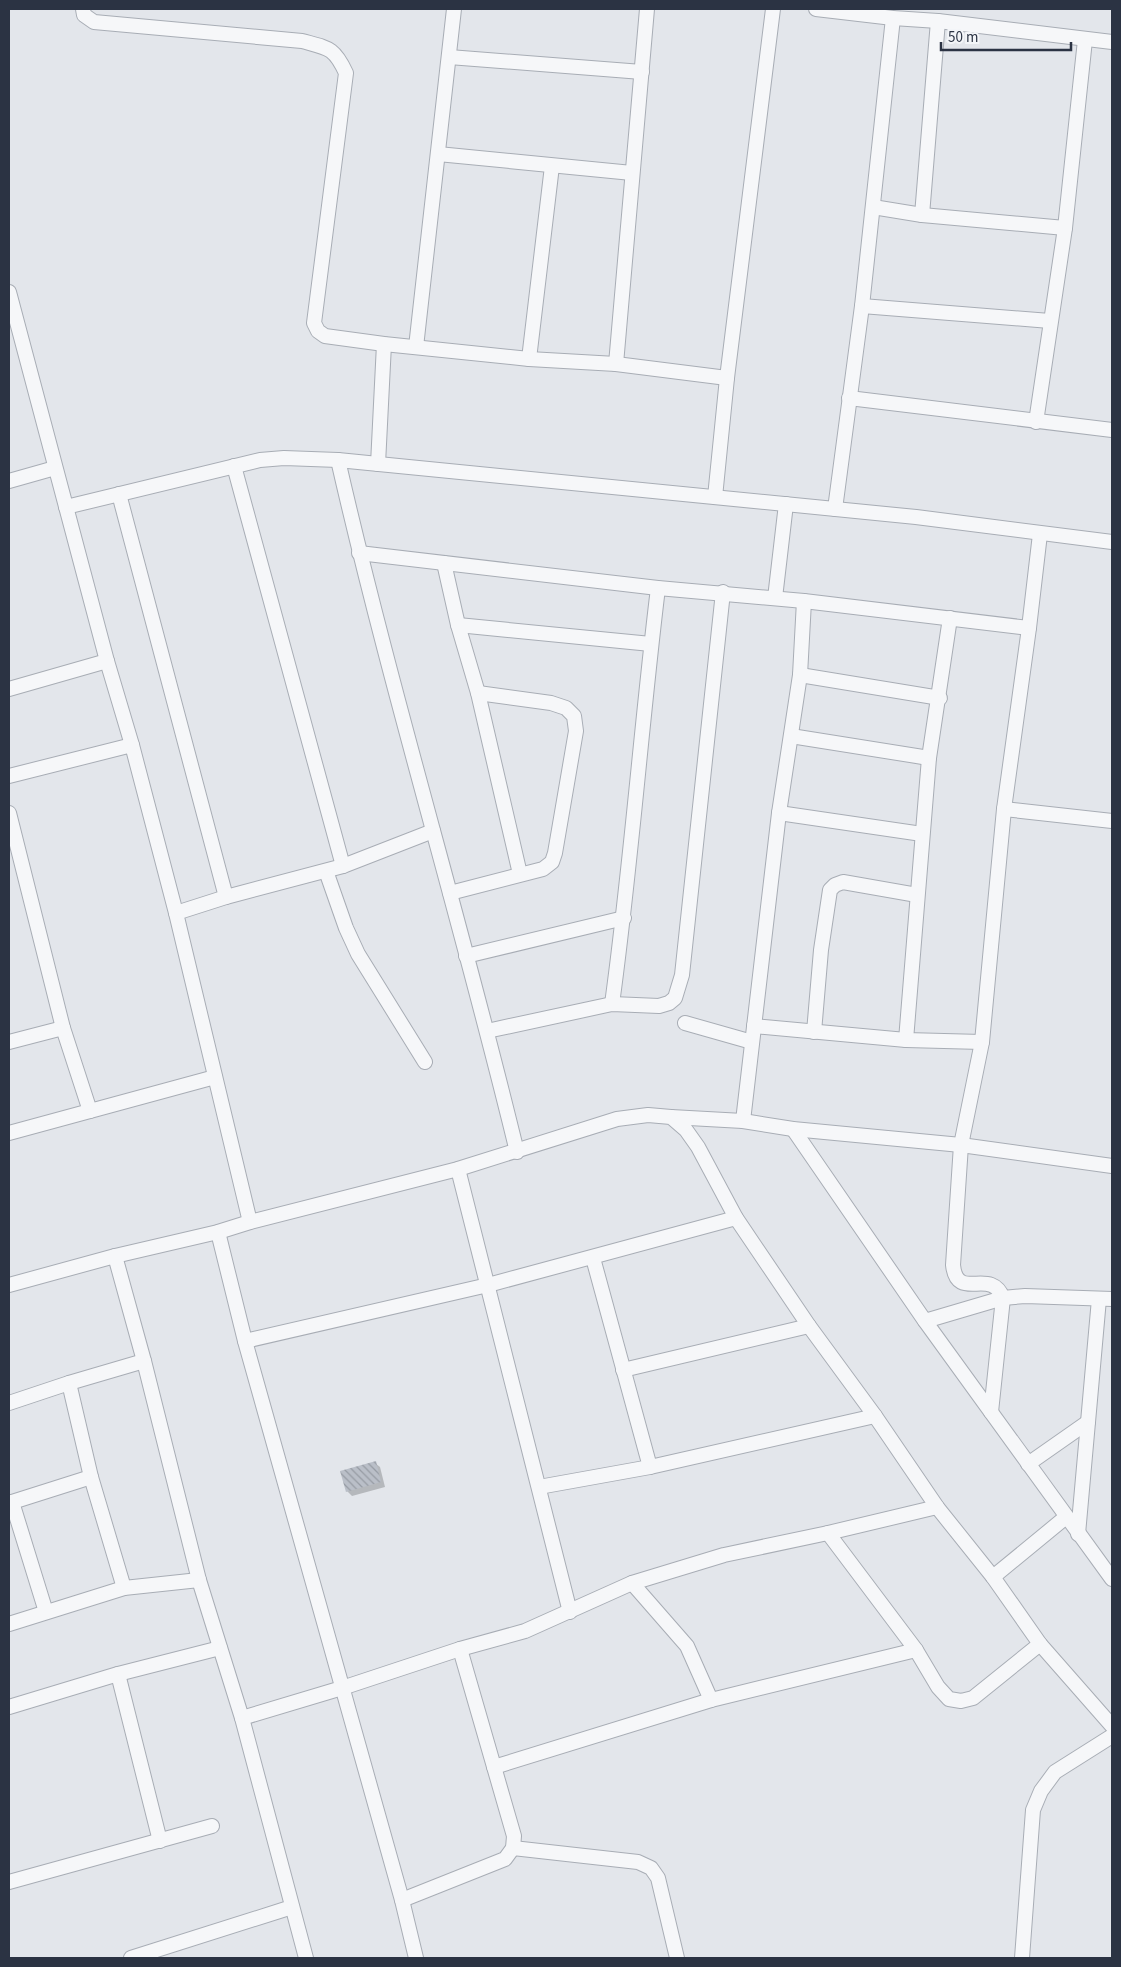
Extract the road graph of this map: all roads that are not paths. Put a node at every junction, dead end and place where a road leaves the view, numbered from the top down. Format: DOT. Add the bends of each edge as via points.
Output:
graph roads {
  1 [pos="83,9"];
  2 [pos="454,9"];
  3 [pos="647,9"];
  4 [pos="773,9"];
  5 [pos="816,9"];
  6 [pos="893,18"];
  7 [pos="938,21"];
  8 [pos="1085,40"];
  9 [pos="1112,42"];
  10 [pos="449,56"];
  11 [pos="642,72"];
  12 [pos="438,154"];
  13 [pos="552,166"];
  14 [pos="632,173"];
  15 [pos="873,207"];
  16 [pos="922,215"];
  17 [pos="1065,228"];
  18 [pos="9,292"];
  19 [pos="862,306"];
  20 [pos="1050,321"];
  21 [pos="384,344"];
  22 [pos="416,347"];
  23 [pos="529,359"];
  24 [pos="616,364"];
  25 [pos="727,378"];
  26 [pos="849,398"];
  27 [pos="1036,422"];
  28 [pos="1112,430"];
  29 [pos="338,460"];
  30 [pos="378,464"];
  31 [pos="234,466"];
  32 [pos="55,468"];
  33 [pos="9,481"];
  34 [pos="119,494"];
  35 [pos="715,497"];
  36 [pos="786,504"];
  37 [pos="66,507"];
  38 [pos="835,509"];
  39 [pos="1040,534"];
  40 [pos="1112,542"];
  41 [pos="359,553"];
  42 [pos="444,563"];
  43 [pos="658,588"];
  44 [pos="723,592"];
  45 [pos="775,598"];
  46 [pos="804,601"];
  47 [pos="950,618"];
  48 [pos="458,624"];
  49 [pos="1029,628"];
  50 [pos="651,644"];
  51 [pos="107,661"];
  52 [pos="800,675"];
  53 [pos="9,689"];
  54 [pos="478,693"];
  55 [pos="940,698"];
  56 [pos="791,736"];
  57 [pos="132,745"];
  58 [pos="930,758"];
  59 [pos="9,776"];
  60 [pos="1004,809"];
  61 [pos="9,813"];
  62 [pos="779,813"];
  63 [pos="1112,821"];
  64 [pos="433,831"];
  65 [pos="922,834"];
  66 [pos="343,866"];
  67 [pos="16,868"];
  68 [pos="326,871"];
  69 [pos="520,874"];
  70 [pos="450,892"];
  71 [pos="917,895"];
  72 [pos="226,897"];
  73 [pos="176,913"];
  74 [pos="624,918"];
  75 [pos="466,956"];
  76 [pos="612,1004"];
  77 [pos="685,1023"];
  78 [pos="754,1026"];
  79 [pos="63,1028"];
  80 [pos="487,1031"];
  81 [pos="814,1032"];
  82 [pos="906,1040"];
  83 [pos="9,1042"];
  84 [pos="752,1042"];
  85 [pos="982,1042"];
  86 [pos="425,1062"];
  87 [pos="215,1077"];
  88 [pos="90,1111"];
  89 [pos="671,1117"];
  90 [pos="743,1121"];
  91 [pos="793,1129"];
  92 [pos="9,1133"];
  93 [pos="962,1145"];
  94 [pos="516,1152"];
  95 [pos="1112,1166"];
  96 [pos="458,1170"];
  97 [pos="736,1218"];
  98 [pos="250,1222"];
  99 [pos="218,1232"];
  100 [pos="114,1256"];
  101 [pos="593,1258"];
  102 [pos="9,1285"];
  103 [pos="488,1285"];
  104 [pos="1003,1298"];
  105 [pos="1106,1299"];
  106 [pos="925,1321"];
  107 [pos="810,1326"];
  108 [pos="245,1341"];
  109 [pos="144,1361"];
  110 [pos="623,1370"];
  111 [pos="69,1382"];
  112 [pos="9,1403"];
  113 [pos="991,1412"];
  114 [pos="875,1416"];
  115 [pos="1088,1422"];
  116 [pos="1028,1464"];
  117 [pos="650,1466"];
  118 [pos="91,1477"];
  119 [pos="539,1487"];
  120 [pos="10,1503"];
  121 [pos="937,1507"];
  122 [pos="1066,1517"];
  123 [pos="828,1533"];
  124 [pos="1078,1534"];
  125 [pos="1095,1554"];
  126 [pos="1112,1555"];
  127 [pos="993,1577"];
  128 [pos="1112,1578"];
  129 [pos="199,1580"];
  130 [pos="632,1583"];
  131 [pos="124,1588"];
  132 [pos="46,1612"];
  133 [pos="570,1612"];
  134 [pos="9,1624"];
  135 [pos="1040,1644"];
  136 [pos="220,1648"];
  137 [pos="460,1648"];
  138 [pos="916,1650"];
  139 [pos="118,1674"];
  140 [pos="342,1688"];
  141 [pos="710,1700"];
  142 [pos="9,1707"];
  143 [pos="242,1718"];
  144 [pos="1112,1726"];
  145 [pos="1112,1736"];
  146 [pos="494,1767"];
  147 [pos="212,1826"];
  148 [pos="160,1841"];
  149 [pos="513,1848"];
  150 [pos="9,1882"];
  151 [pos="402,1900"];
  152 [pos="292,1907"];
  153 [pos="131,1958"];
  154 [pos="306,1958"];
  155 [pos="416,1958"];
  156 [pos="677,1958"];
  157 [pos="1022,1958"];
  1 -- 21 [label="street" via="84,15 94,22 302,41 326,48 338,56 346,73 314,323 325,336"];
  2 -- 10 [label="street"];
  3 -- 11 [label="street"];
  4 -- 25 [label="street"];
  5 -- 6 [label="street"];
  6 -- 7 [label="street"];
  6 -- 15 [label="street"];
  7 -- 8 [label="street"];
  7 -- 16 [label="street"];
  8 -- 9 [label="street"];
  8 -- 17 [label="street"];
  10 -- 11 [label="street"];
  10 -- 12 [label="street"];
  11 -- 14 [label="street"];
  12 -- 13 [label="street"];
  12 -- 22 [label="street"];
  13 -- 14 [label="street"];
  13 -- 23 [label="street"];
  14 -- 24 [label="street"];
  15 -- 16 [label="street"];
  15 -- 19 [label="street"];
  16 -- 17 [label="street"];
  17 -- 20 [label="street"];
  18 -- 32 [label="street"];
  19 -- 20 [label="street"];
  19 -- 26 [label="street"];
  20 -- 27 [label="street"];
  21 -- 22 [label="street"];
  21 -- 30 [label="street"];
  22 -- 23 [label="street"];
  23 -- 24 [label="street"];
  24 -- 25 [label="street"];
  25 -- 35 [label="street"];
  26 -- 27 [label="street"];
  26 -- 38 [label="street"];
  27 -- 28 [label="street"];
  29 -- 30 [label="street"];
  29 -- 31 [label="street" via="284,458"];
  29 -- 41 [label="street"];
  30 -- 35 [label="street"];
  31 -- 34 [label="street"];
  31 -- 66 [label="street"];
  32 -- 33 [label="street"];
  32 -- 37 [label="street"];
  34 -- 37 [label="street"];
  34 -- 72 [label="street"];
  35 -- 36 [label="street"];
  36 -- 38 [label="street"];
  36 -- 45 [label="street"];
  37 -- 51 [label="street"];
  38 -- 39 [label="street"];
  39 -- 40 [label="street"];
  39 -- 49 [label="street"];
  41 -- 42 [label="street"];
  41 -- 64 [label="street"];
  42 -- 43 [label="street"];
  42 -- 48 [label="street"];
  43 -- 44 [label="street"];
  43 -- 50 [label="street"];
  44 -- 45 [label="street"];
  44 -- 76 [label="street" via="682,975 675,998 669,1003 659,1006"];
  45 -- 46 [label="street"];
  46 -- 47 [label="street"];
  46 -- 52 [label="street"];
  47 -- 49 [label="street"];
  47 -- 55 [label="street"];
  48 -- 50 [label="street"];
  48 -- 54 [label="street"];
  49 -- 60 [label="street"];
  50 -- 74 [label="street"];
  51 -- 53 [label="street"];
  51 -- 57 [label="street"];
  52 -- 55 [label="street"];
  52 -- 56 [label="street"];
  54 -- 69 [label="street"];
  54 -- 69 [label="street" via="551,703 566,708 574,716 576,731 552,862 543,869"];
  55 -- 58 [label="street"];
  56 -- 58 [label="street"];
  56 -- 62 [label="street"];
  57 -- 59 [label="street"];
  57 -- 73 [label="street"];
  58 -- 65 [label="street"];
  60 -- 63 [label="street"];
  60 -- 85 [label="street"];
  61 -- 67 [label="street"];
  62 -- 65 [label="street"];
  62 -- 78 [label="street"];
  64 -- 66 [label="street"];
  64 -- 70 [label="street"];
  65 -- 71 [label="street"];
  66 -- 68 [label="street"];
  67 -- 79 [label="street"];
  68 -- 72 [label="street"];
  68 -- 86 [label="street" via="358,954"];
  69 -- 70 [label="street"];
  70 -- 75 [label="street"];
  71 -- 81 [label="street" via="843,882 830,890"];
  71 -- 82 [label="street"];
  72 -- 73 [label="street"];
  73 -- 87 [label="street"];
  74 -- 75 [label="street"];
  74 -- 76 [label="street"];
  75 -- 80 [label="street"];
  76 -- 80 [label="street"];
  77 -- 84 [label="street"];
  78 -- 81 [label="street"];
  78 -- 84 [label="street"];
  79 -- 83 [label="street"];
  79 -- 88 [label="street"];
  80 -- 94 [label="street"];
  81 -- 82 [label="street"];
  82 -- 85 [label="street"];
  84 -- 90 [label="street"];
  85 -- 93 [label="street"];
  87 -- 88 [label="street"];
  87 -- 98 [label="street"];
  88 -- 92 [label="street"];
  89 -- 90 [label="street"];
  89 -- 94 [label="street" via="617,1119"];
  89 -- 97 [label="street" via="698,1147"];
  90 -- 91 [label="street"];
  91 -- 93 [label="street"];
  91 -- 106 [label="street"];
  93 -- 95 [label="street"];
  93 -- 104 [label="street" via="954,1275 966,1284 994,1285"];
  94 -- 96 [label="street"];
  96 -- 98 [label="street"];
  96 -- 103 [label="street"];
  97 -- 101 [label="street"];
  97 -- 107 [label="street"];
  98 -- 99 [label="street"];
  99 -- 100 [label="street"];
  99 -- 108 [label="street"];
  100 -- 102 [label="street"];
  100 -- 109 [label="street"];
  101 -- 103 [label="street"];
  101 -- 110 [label="street"];
  103 -- 108 [label="street"];
  103 -- 119 [label="street"];
  104 -- 105 [label="street"];
  104 -- 106 [label="street"];
  104 -- 113 [label="street"];
  105 -- 115 [label="street"];
  106 -- 113 [label="street"];
  107 -- 110 [label="street"];
  107 -- 114 [label="street"];
  108 -- 140 [label="street"];
  109 -- 111 [label="street"];
  109 -- 129 [label="street"];
  110 -- 117 [label="street"];
  111 -- 112 [label="street"];
  111 -- 118 [label="street"];
  113 -- 116 [label="street"];
  114 -- 117 [label="street"];
  114 -- 121 [label="street"];
  115 -- 116 [label="street"];
  115 -- 124 [label="street"];
  116 -- 122 [label="street"];
  117 -- 119 [label="street"];
  118 -- 120 [label="street"];
  118 -- 131 [label="street"];
  119 -- 133 [label="street"];
  120 -- 132 [label="street"];
  121 -- 123 [label="street"];
  121 -- 127 [label="street"];
  122 -- 124 [label="street"];
  122 -- 127 [label="street"];
  123 -- 130 [label="street" via="724,1555"];
  123 -- 138 [label="street"];
  124 -- 125 [label="street"];
  125 -- 126 [label="street"];
  125 -- 128 [label="street"];
  127 -- 135 [label="street"];
  129 -- 131 [label="street"];
  129 -- 136 [label="street"];
  130 -- 133 [label="street"];
  130 -- 141 [label="street" via="687,1646"];
  131 -- 132 [label="street"];
  132 -- 134 [label="street"];
  133 -- 137 [label="street" via="525,1631"];
  135 -- 138 [label="street" via="973,1698 961,1702 949,1699 938,1687"];
  135 -- 144 [label="street"];
  136 -- 139 [label="street"];
  136 -- 143 [label="street"];
  137 -- 140 [label="street"];
  137 -- 146 [label="street"];
  138 -- 141 [label="street"];
  139 -- 142 [label="street"];
  139 -- 148 [label="street"];
  140 -- 143 [label="street"];
  140 -- 151 [label="street"];
  141 -- 146 [label="street"];
  143 -- 152 [label="street"];
  145 -- 157 [label="street" via="1055,1772 1041,1790 1033,1810"];
  146 -- 149 [label="street" via="514,1836"];
  147 -- 148 [label="street"];
  148 -- 150 [label="street"];
  149 -- 151 [label="street" via="505,1859"];
  149 -- 156 [label="street" via="638,1862 652,1868 658,1878"];
  151 -- 155 [label="street"];
  152 -- 153 [label="street"];
  152 -- 154 [label="street"];
}
